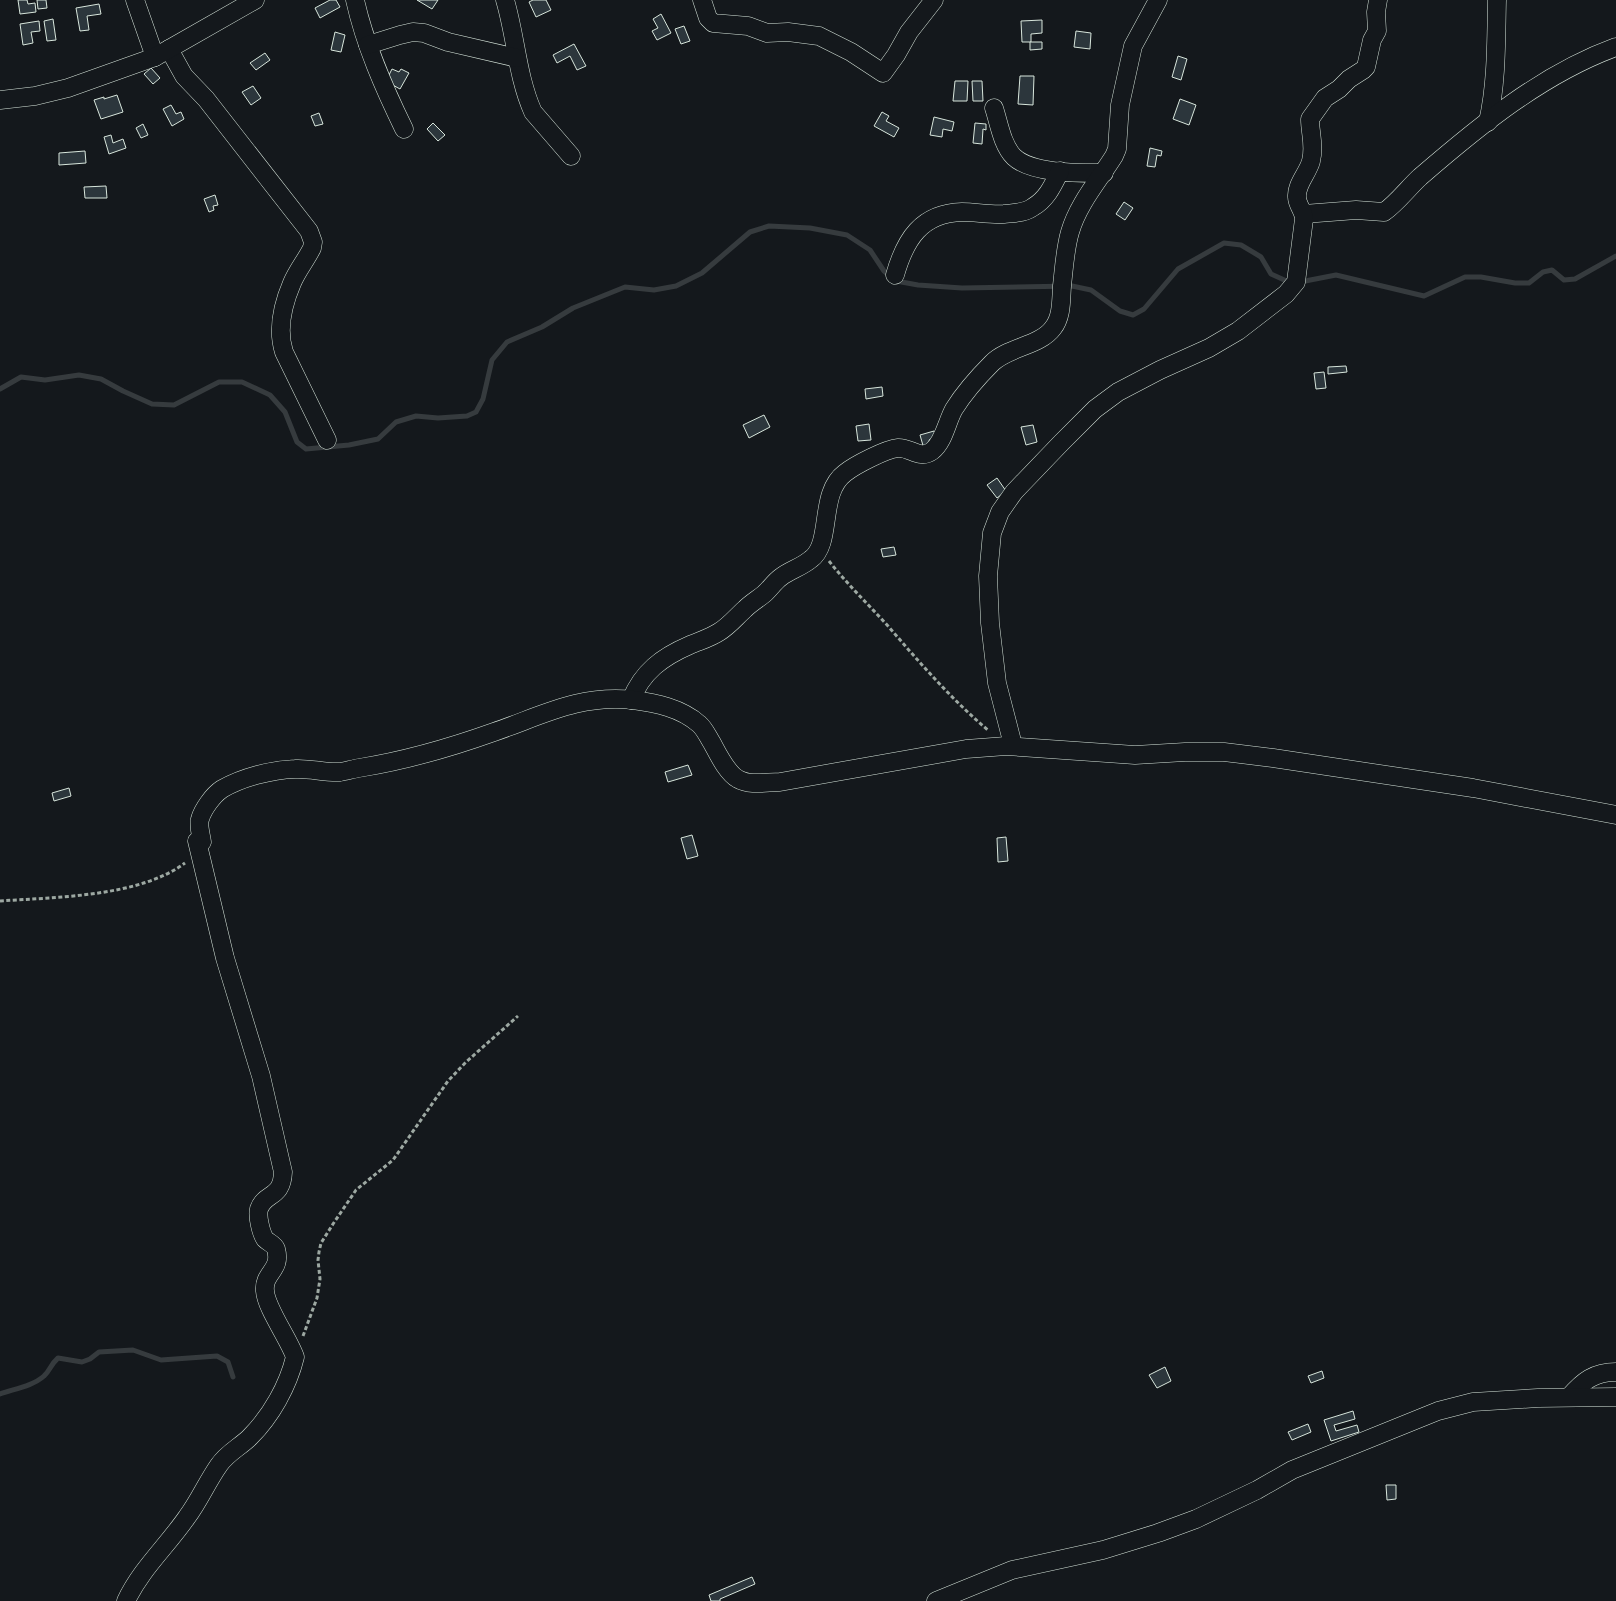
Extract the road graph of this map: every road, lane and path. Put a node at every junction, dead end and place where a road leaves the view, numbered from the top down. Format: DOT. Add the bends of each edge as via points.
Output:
graph roads {
  1 [pos="135,0"];
  2 [pos="255,0"];
  3 [pos="355,0"];
  4 [pos="505,0"];
  5 [pos="702,0"];
  6 [pos="934,0"];
  7 [pos="1158,0"];
  8 [pos="1378,0"];
  9 [pos="1497,0"];
  10 [pos="368,45"];
  11 [pos="1616,47"];
  12 [pos="162,53"];
  13 [pos="517,58"];
  14 [pos="0,100"];
  15 [pos="994,108"];
  16 [pos="1488,122"];
  17 [pos="404,129"];
  18 [pos="571,156"];
  19 [pos="1060,171"];
  20 [pos="1104,173"];
  21 [pos="1304,214"];
  22 [pos="895,275"];
  23 [pos="327,440"];
  24 [pos="820,549"];
  25 [pos="631,700"];
  26 [pos="1010,745"];
  27 [pos="1616,815"];
  28 [pos="202,842"];
  29 [pos="0,901"];
  30 [pos="518,1016"];
  31 [pos="295,1357"];
  32 [pos="1616,1372"];
  33 [pos="1616,1397"];
  34 [pos="1569,1398"];
  35 [pos="126,1601"];
  36 [pos="936,1601"];
  1 -- 12 [label="street"];
  2 -- 12 [label="street"];
  3 -- 10 [label="street"];
  4 -- 13 [label="street"];
  5 -- 6 [label="street" via="708,18 713,22 748,26 768,33 819,36 883,73"];
  7 -- 20 [label="street" via="1133,46 1120,105 1116,149"];
  8 -- 21 [label="street" via="1377,31 1366,67 1325,98 1310,119 1312,160 1297,194"];
  9 -- 16 [label="street" via="1496,73"];
  10 -- 13 [label="street" via="407,34 424,33 444,41"];
  10 -- 17 [label="street"];
  11 -- 16 [label="street" via="1539,84"];
  12 -- 14 [label="street" via="59,90"];
  12 -- 23 [label="street" via="206,99 308,231 313,242 292,282 283,312 281,342"];
  13 -- 18 [label="street" via="533,112"];
  15 -- 19 [label="street" via="1006,145 1014,157 1030,166"];
  16 -- 21 [label="street" via="1420,177 1384,212 1356,210"];
  19 -- 20 [label="street"];
  19 -- 22 [label="street" via="1045,198 1031,209 992,215 952,213 924,225 907,243"];
  20 -- 24 [label="street" via="1071,228 1060,314 1055,327 1048,334 994,361 957,405 932,451 923,455 894,449 843,474 830,498"];
  21 -- 26 [label="street" via="1296,282 1286,294 1238,331 1209,348 1118,392 1054,450 1014,492 1000,512 991,541 988,576 990,623 997,683"];
  24 -- 25 [label="street" via="811,560 781,577 717,634 687,646 654,666 640,681"];
  24 -- 26 [label="path" via="943,689 972,717"];
  25 -- 26 [label="street" via="678,710 690,717 701,726 732,773 739,780 755,783 780,782 966,749"];
  25 -- 28 [label="street" via="573,703 468,741 367,767 339,772 294,769 258,775 221,790 206,807 199,821"];
  26 -- 27 [label="street" via="1135,755 1224,752 1473,788"];
  28 -- 29 [label="path" via="185,863 134,886"];
  28 -- 31 [label="street" via="198,841 282,1172 280,1187 262,1204 258,1214 263,1236 274,1246 276,1254 276,1266 266,1279 265,1293"];
  30 -- 31 [label="path" via="448,1081 394,1160 356,1190 333,1224 322,1243 317,1298"];
  31 -- 35 [label="street" via="286,1383 269,1414 258,1429 219,1465 187,1518 147,1567"];
  32 -- 34 [label="street" via="1596,1374"];
  33 -- 34 [label="street"];
  34 -- 36 [label="street" via="1473,1402 1438,1411 1292,1470 1257,1490 1158,1534 1012,1570"];
}
